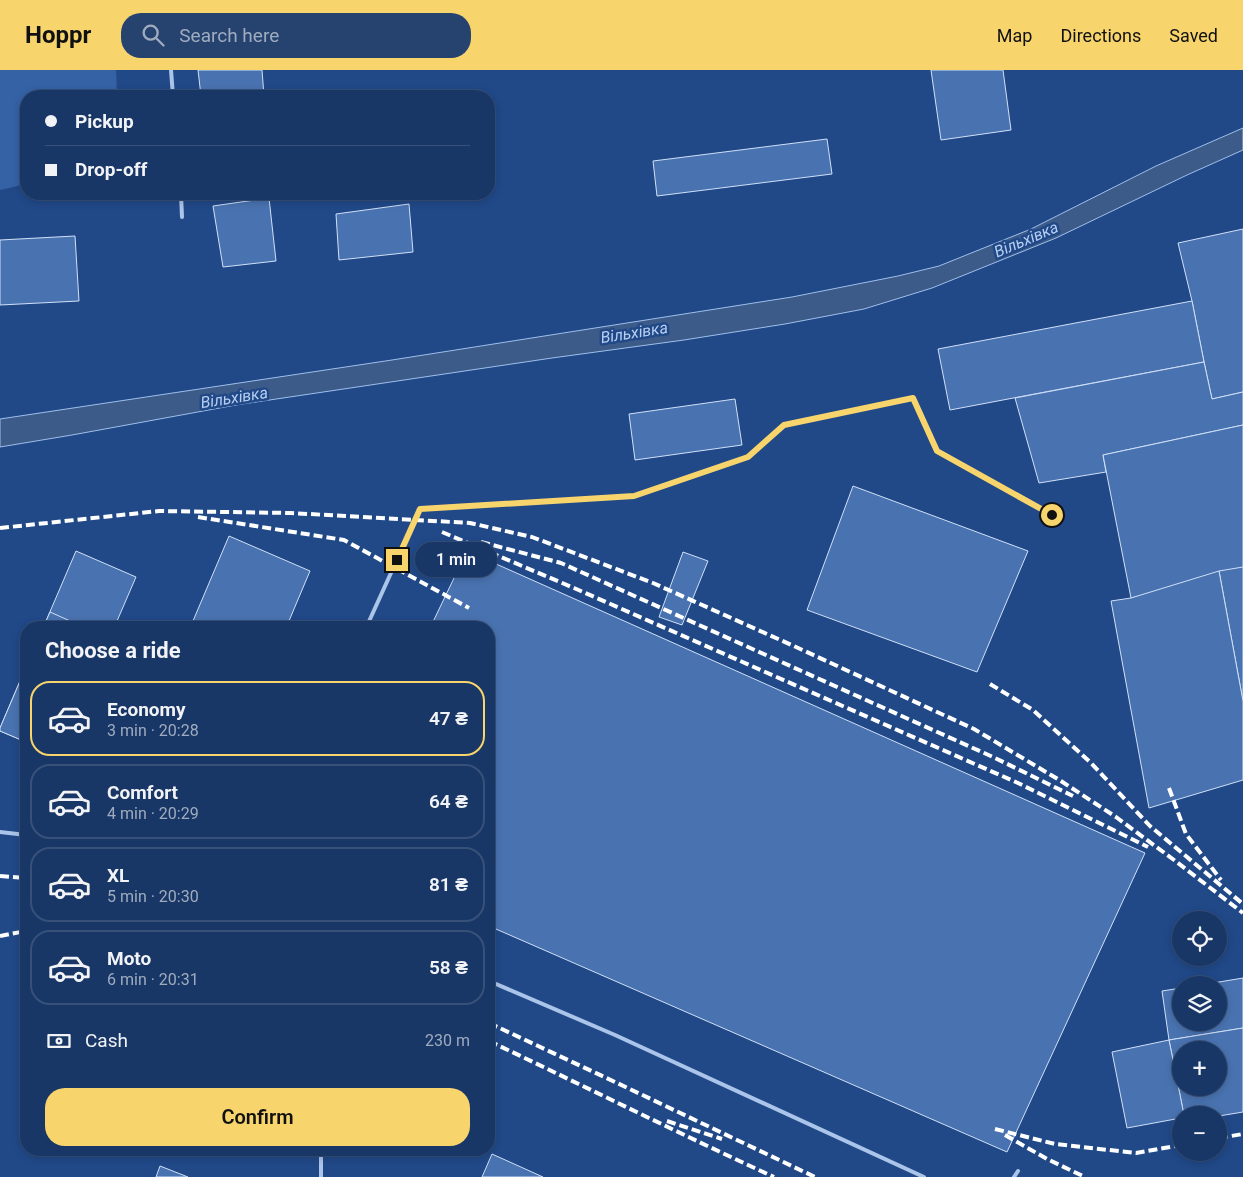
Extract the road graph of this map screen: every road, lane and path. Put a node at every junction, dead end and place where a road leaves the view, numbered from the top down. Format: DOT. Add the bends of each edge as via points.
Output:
graph roads {
  1 [pos="170,70"];
  2 [pos="172,90"];
  3 [pos="181,200"];
  4 [pos="182,216"];
  5 [pos="1052,515"];
  6 [pos="369,621"];
  7 [pos="0,832"];
  8 [pos="20,834"];
  9 [pos="495,983"];
  10 [pos="321,1156"];
  11 [pos="1018,1171"];
  12 [pos="322,1177"];
  13 [pos="924,1177"];
  14 [pos="1014,1177"];
  1 -- 2 [label="lane"];
  3 -- 4 [label="lane"];
  5 -- 6 [label="lane" via="937,451 913,398 784,425 748,457 634,496 420,509"];
  7 -- 8 [label="lane"];
  9 -- 13 [label="lane"];
  10 -- 12 [label="lane"];
  11 -- 14 [label="lane"];
}
